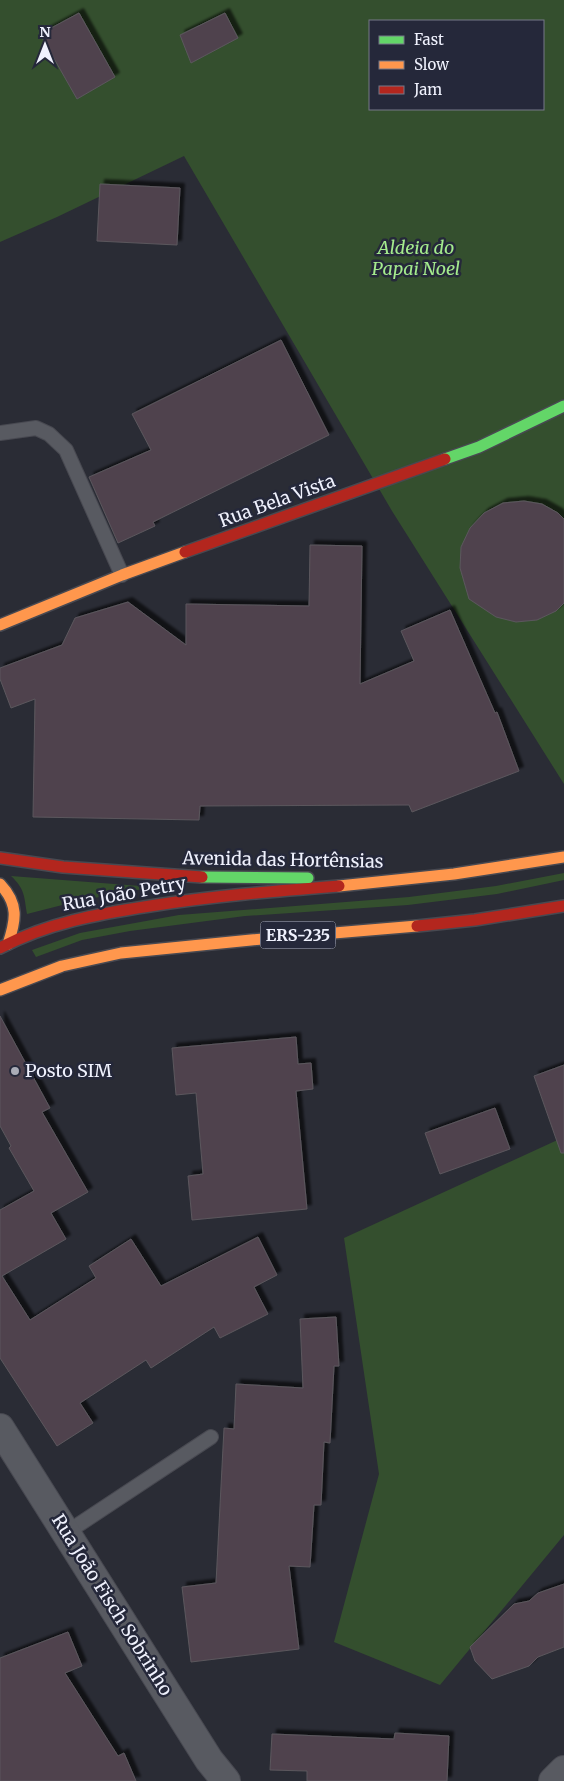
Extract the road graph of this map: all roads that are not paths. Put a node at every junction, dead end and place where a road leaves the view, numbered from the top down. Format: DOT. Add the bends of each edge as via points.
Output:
graph roads {
  1 [pos="564,406"];
  2 [pos="0,433"];
  3 [pos="122,575"];
  4 [pos="0,625"];
  5 [pos="564,857"];
  6 [pos="0,858"];
  7 [pos="409,879"];
  8 [pos="0,884"];
  9 [pos="564,906"];
  10 [pos="4,946"];
  11 [pos="0,990"];
  12 [pos="0,1428"];
  13 [pos="211,1437"];
  14 [pos="66,1533"];
  15 [pos="564,1770"];
  16 [pos="226,1781"];
  17 [pos="553,1781"];
  1 -- 3 [label="main road, Rua Bela Vista" via="479,447"];
  2 -- 3 [label="lane" via="36,428 66,450"];
  3 -- 4 [label="main road, Rua Bela Vista"];
  5 -- 7 [label="main road, Avenida das Hortênsias" via="521,866"];
  6 -- 7 [label="main road, Avenida das Hortênsias" via="63,867 196,877"];
  7 -- 10 [label="main road, Rua João Petry" via="218,896 130,908 50,925"];
  8 -- 10 [label="main road" via="11,896 15,911 13,930"];
  9 -- 11 [label="main road, ERS-235" via="412,927 269,937 121,954 73,962"];
  12 -- 14 [label="street, Rua João Fisch Sobrinho"];
  13 -- 14 [label="lane"];
  14 -- 16 [label="street, Rua João Fisch Sobrinho" via="209,1760"];
  15 -- 17 [label="street"];
}
